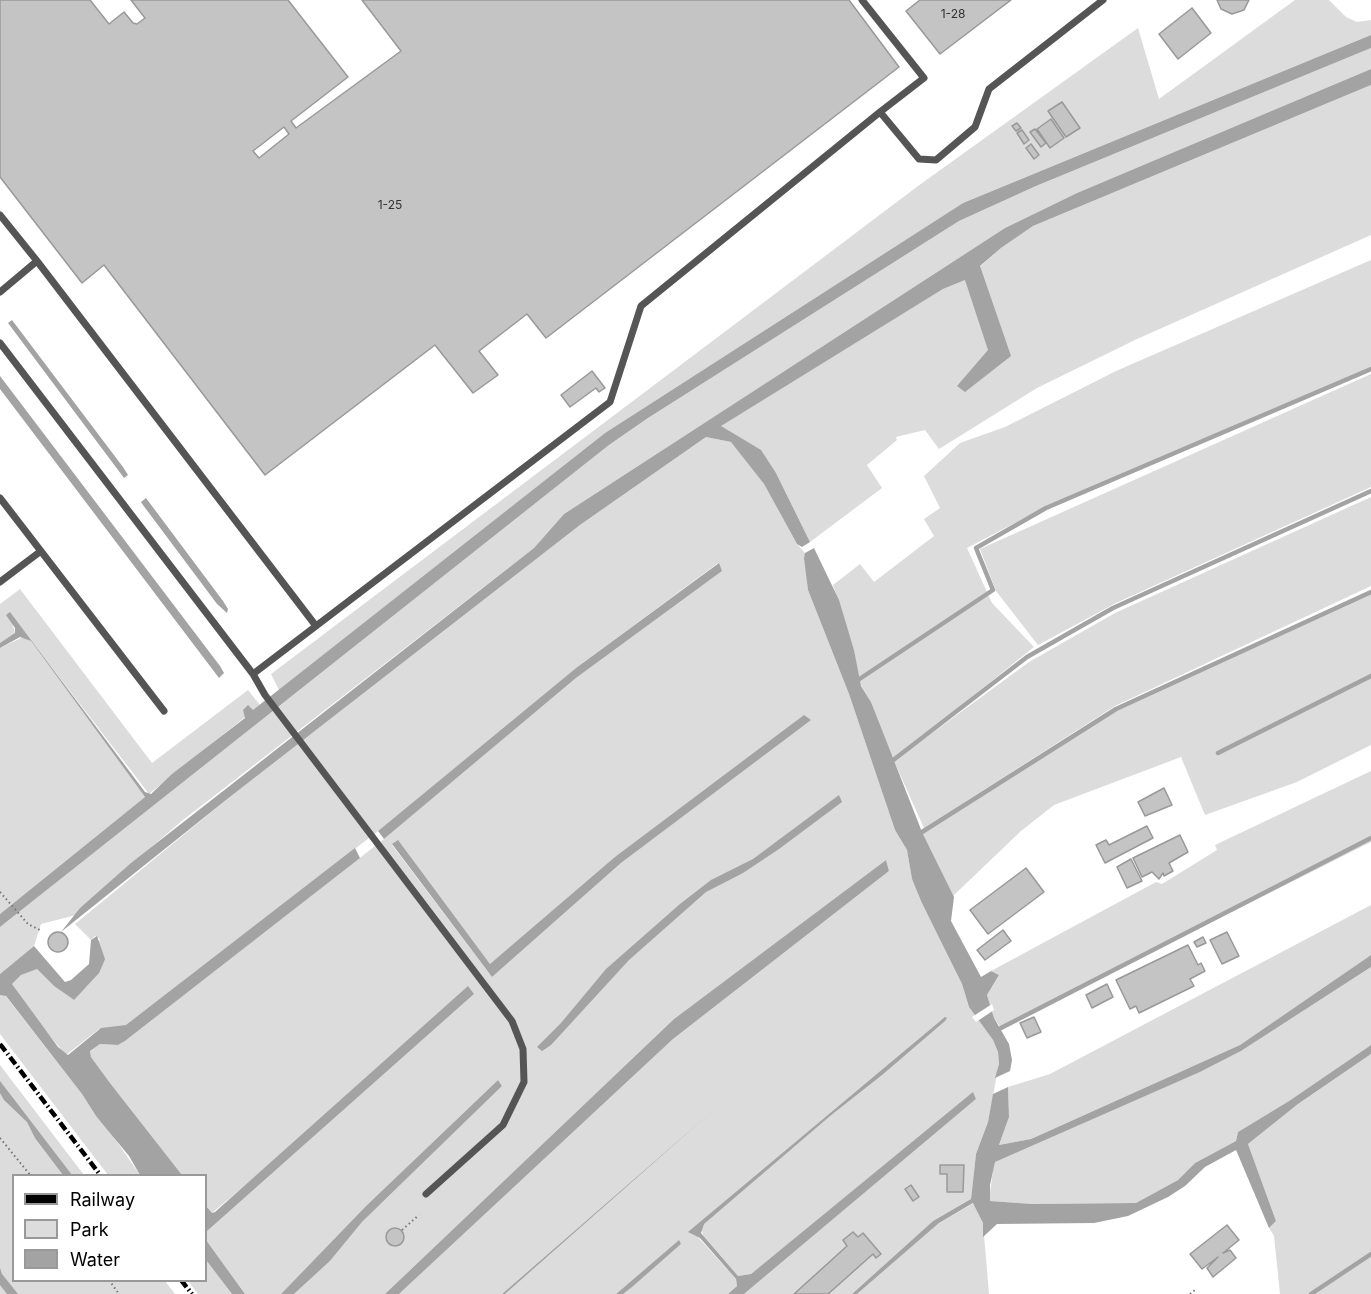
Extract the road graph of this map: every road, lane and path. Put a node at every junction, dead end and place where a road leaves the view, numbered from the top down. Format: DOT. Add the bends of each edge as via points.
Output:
graph roads {
  1 [pos="862,0"];
  2 [pos="1103,0"];
  3 [pos="880,112"];
  4 [pos="0,215"];
  5 [pos="37,261"];
  6 [pos="0,292"];
  7 [pos="0,343"];
  8 [pos="0,498"];
  9 [pos="40,551"];
  10 [pos="0,582"];
  11 [pos="316,626"];
  12 [pos="253,674"];
  13 [pos="164,711"];
  14 [pos="0,892"];
  15 [pos="42,931"];
  16 [pos="0,1138"];
  17 [pos="29,1174"];
  18 [pos="426,1194"];
  19 [pos="419,1215"];
  20 [pos="402,1230"];
  21 [pos="110,1282"];
  22 [pos="1196,1289"];
  23 [pos="119,1294"];
  24 [pos="1190,1294"];
  1 -- 3 [label="lane" via="924,78"];
  2 -- 3 [label="lane" via="989,89 975,127 936,160 919,159"];
  3 -- 11 [label="lane" via="641,306 610,402"];
  4 -- 5 [label="lane"];
  5 -- 6 [label="lane"];
  5 -- 11 [label="lane"];
  7 -- 12 [label="lane"];
  8 -- 9 [label="lane"];
  9 -- 10 [label="lane"];
  9 -- 13 [label="lane"];
  11 -- 12 [label="lane"];
  12 -- 18 [label="lane" via="512,1021 523,1049 524,1082 503,1125"];
  14 -- 15 [label="path" via="21,918"];
  16 -- 17 [label="path"];
  19 -- 20 [label="path"];
  21 -- 23 [label="path"];
  22 -- 24 [label="path"];
}
